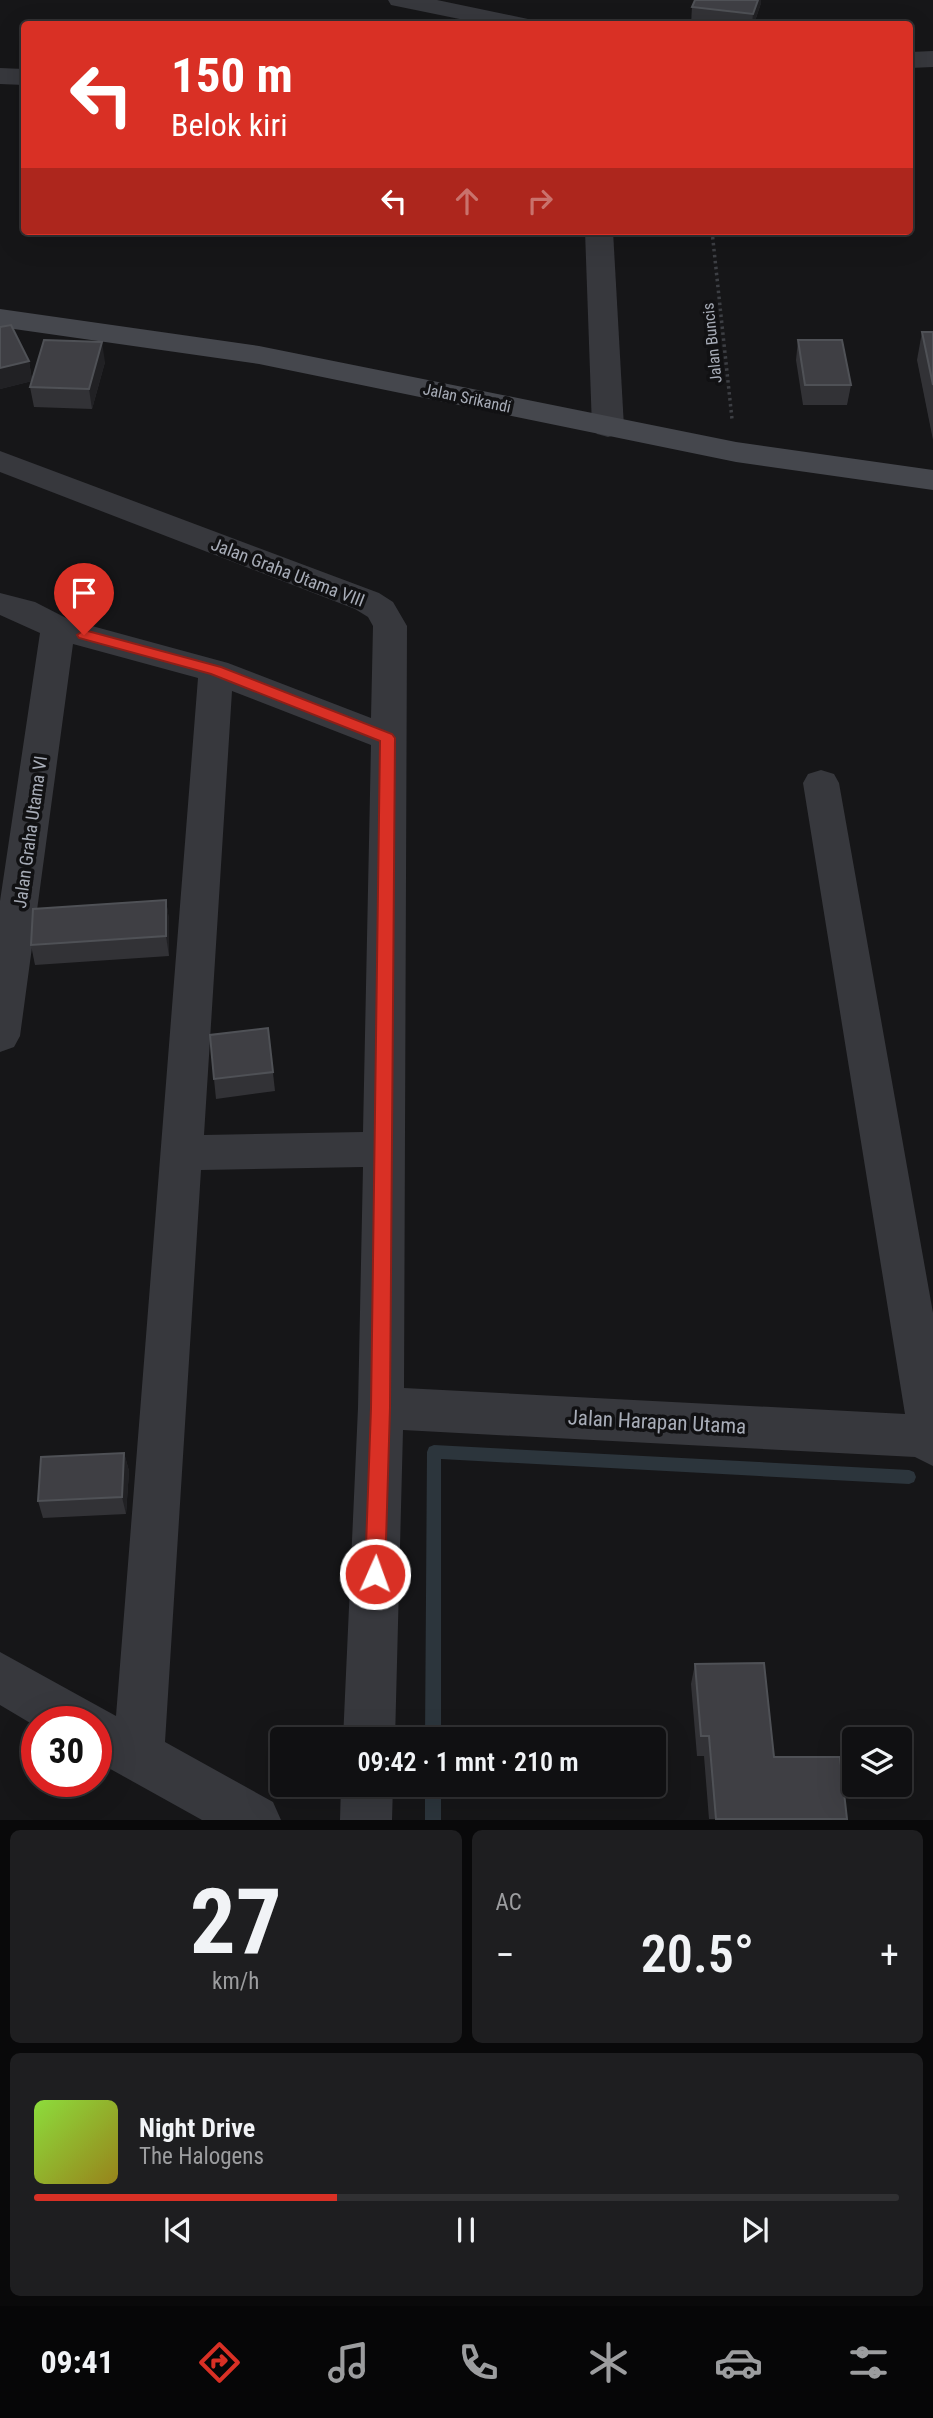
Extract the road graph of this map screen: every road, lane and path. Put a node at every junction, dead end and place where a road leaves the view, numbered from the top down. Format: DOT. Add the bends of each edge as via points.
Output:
graph roads {
  1 [pos="400,0"];
  2 [pos="504,21"];
  3 [pos="933,59"];
  4 [pos="913,60"];
  5 [pos="0,76"];
  6 [pos="21,77"];
  7 [pos="599,235"];
  8 [pos="712,235"];
  9 [pos="0,318"];
  10 [pos="608,428"];
  11 [pos="736,452"];
  12 [pos="0,461"];
  13 [pos="933,480"];
  14 [pos="0,604"];
  15 [pos="58,628"];
  16 [pos="216,671"];
  17 [pos="387,738"];
  18 [pos="821,783"];
  19 [pos="5,971"];
  20 [pos="0,1036"];
  21 [pos="383,1149"];
  22 [pos="181,1153"];
  23 [pos="381,1408"];
  24 [pos="932,1440"];
  25 [pos="0,1677"];
  26 [pos="50,1706"];
  27 [pos="369,1727"];
  28 [pos="117,1745"];
  29 [pos="367,1797"];
  30 [pos="254,1819"];
  31 [pos="366,1819"];
  1 -- 2 [label="street"];
  3 -- 4 [label="street"];
  5 -- 6 [label="street"];
  7 -- 10 [label="street"];
  8 -- 11 [label="path, Jalan Buncis"];
  9 -- 10 [label="main road, Jalan Srikandi" via="259,355"];
  10 -- 11 [label="main road, Jalan Srikandi"];
  11 -- 13 [label="main road, Jalan Srikandi"];
  12 -- 17 [label="street, Jalan Graha Utama VIII" via="381,610 390,626"];
  14 -- 15 [label="street"];
  15 -- 16 [label="street"];
  15 -- 19 [label="street, Jalan Graha Utama VI"];
  16 -- 17 [label="street"];
  16 -- 22 [label="street"];
  17 -- 21 [label="street, Jalan Graha Utama VIII"];
  18 -- 24 [label="street"];
  19 -- 20 [label="street, Jalan Graha Utama VI"];
  21 -- 22 [label="street"];
  21 -- 23 [label="street, Jalan Graha Utama VIII"];
  22 -- 28 [label="street"];
  23 -- 24 [label="street, Jalan Harapan Utama"];
  23 -- 27 [label="street, Jalan Graha Utama VIII"];
  25 -- 26 [label="street"];
  28 -- 30 [label="street"];
  29 -- 31 [label="street"];
}
